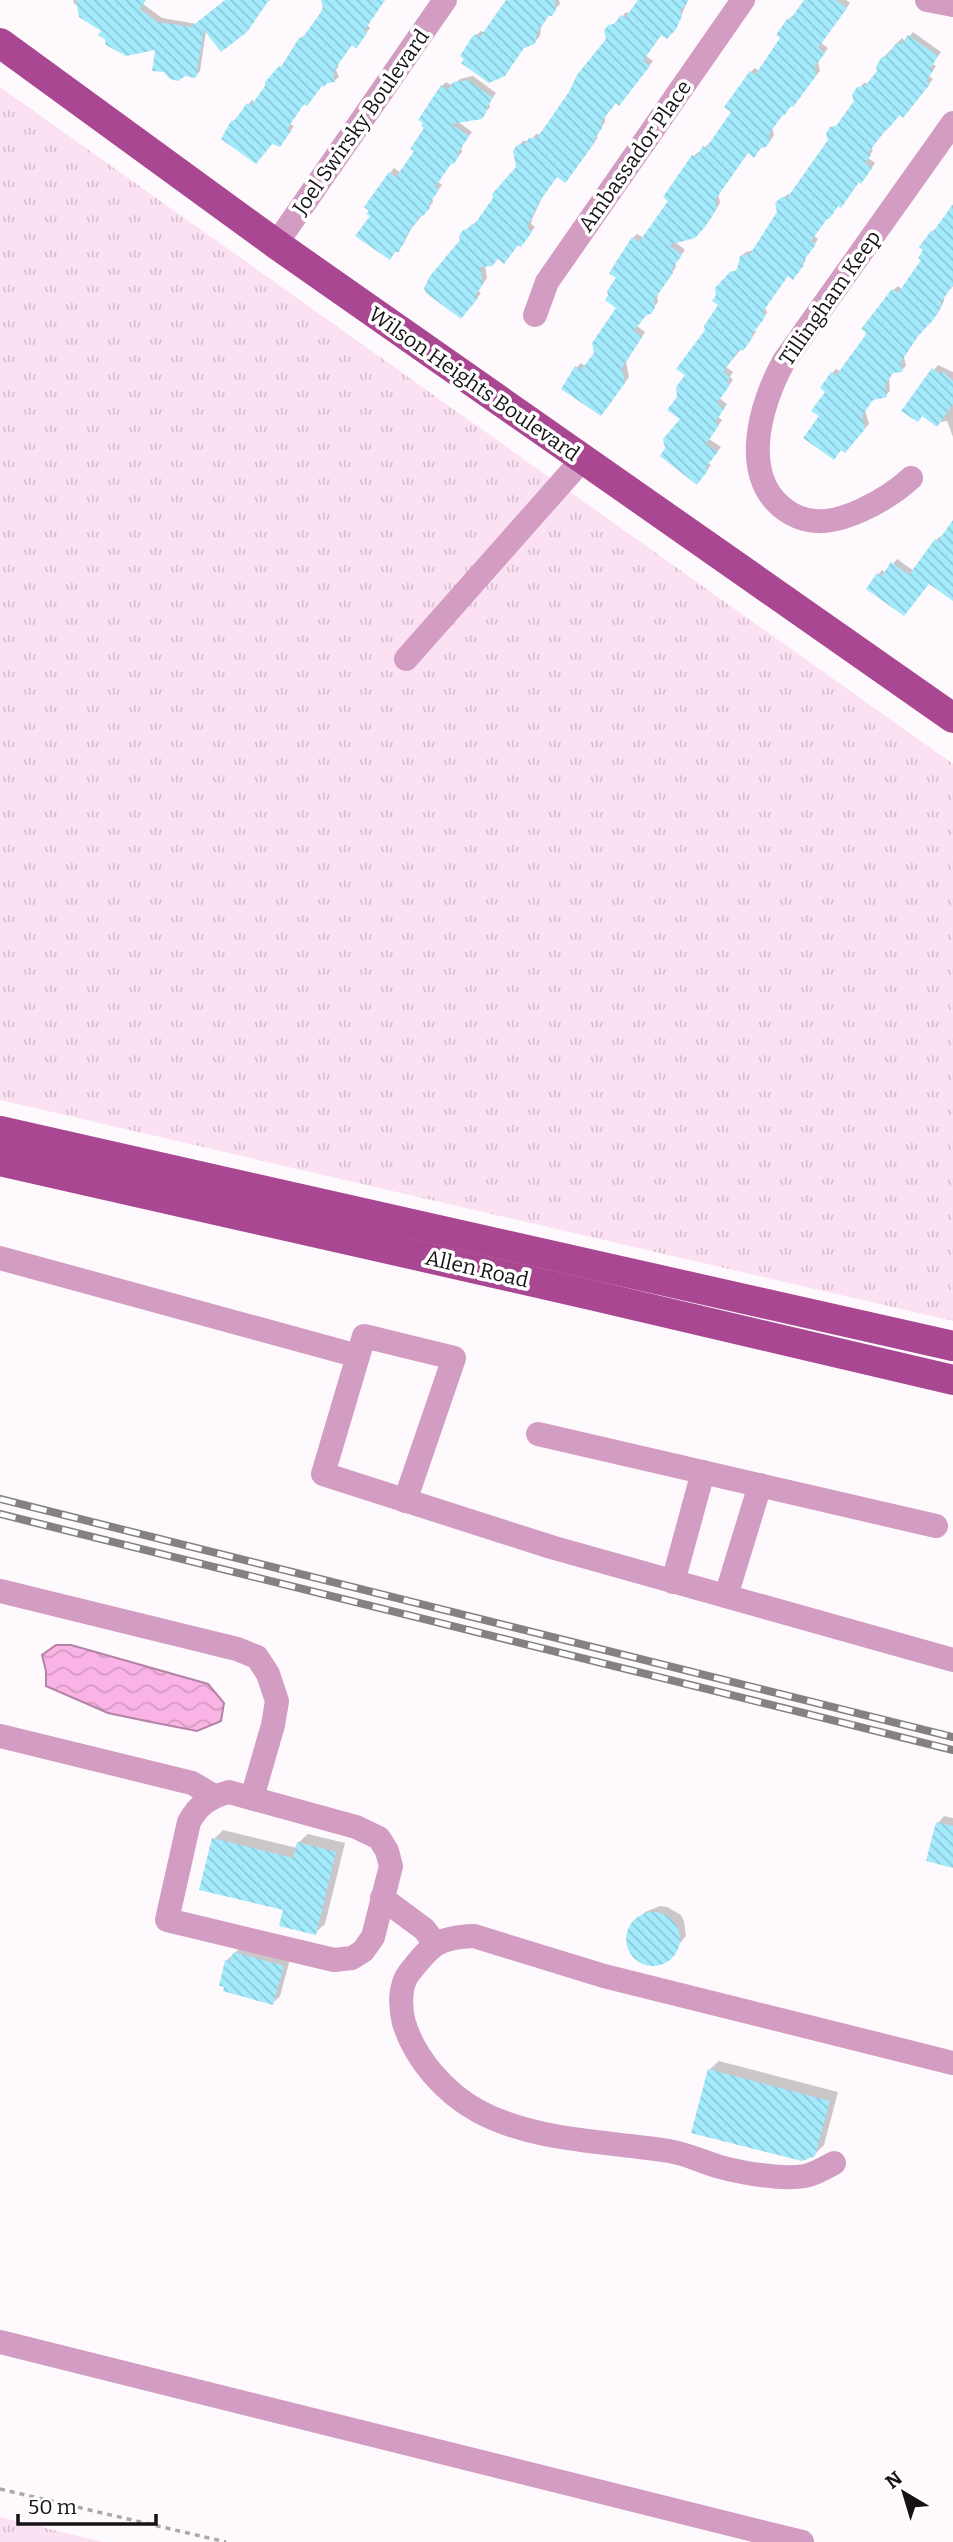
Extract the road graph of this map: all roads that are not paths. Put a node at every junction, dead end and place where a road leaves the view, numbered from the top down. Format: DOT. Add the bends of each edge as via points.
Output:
graph roads {
  1 [pos="445,0"];
  2 [pos="743,0"];
  3 [pos="927,0"];
  4 [pos="953,5"];
  5 [pos="0,43"];
  6 [pos="950,135"];
  7 [pos="276,244"];
  8 [pos="535,315"];
  9 [pos="582,460"];
  10 [pos="911,478"];
  11 [pos="406,659"];
  12 [pos="890,673"];
  13 [pos="953,718"];
  14 [pos="953,737"];
  15 [pos="0,1131"];
  16 [pos="0,1161"];
  17 [pos="0,1258"];
  18 [pos="953,1346"];
  19 [pos="358,1356"];
  20 [pos="953,1380"];
  21 [pos="538,1434"];
  22 [pos="703,1472"];
  23 [pos="760,1485"];
  24 [pos="405,1501"];
  25 [pos="936,1526"];
  26 [pos="673,1582"];
  27 [pos="0,1591"];
  28 [pos="726,1596"];
  29 [pos="953,1660"];
  30 [pos="0,1736"];
  31 [pos="214,1796"];
  32 [pos="252,1798"];
  33 [pos="382,1898"];
  34 [pos="435,1943"];
  35 [pos="953,2063"];
  36 [pos="834,2163"];
  37 [pos="0,2342"];
  38 [pos="802,2542"];
  1 -- 7 [label="street, Joel Swirsky Boulevard"];
  2 -- 8 [label="street, Ambassador Place" via="547,282"];
  3 -- 4 [label="street"];
  5 -- 7 [label="main road, Wilson Heights Boulevard"];
  6 -- 10 [label="street, Tillingham Keep" via="784,361 767,397 759,435 765,487 780,507 801,519 821,522 846,517 878,502"];
  7 -- 9 [label="main road, Wilson Heights Boulevard"];
  9 -- 11 [label="street"];
  9 -- 12 [label="main road, Wilson Heights Boulevard"];
  12 -- 13 [label="main road, Wilson Heights Boulevard"];
  12 -- 14 [label="main road"];
  15 -- 18 [label="main road, Allen Road"];
  16 -- 20 [label="main road, Allen Road"];
  17 -- 19 [label="street"];
  19 -- 24 [label="street" via="323,1474"];
  19 -- 24 [label="street" via="364,1336 454,1358"];
  21 -- 22 [label="street"];
  22 -- 23 [label="street"];
  22 -- 26 [label="street"];
  23 -- 25 [label="street"];
  23 -- 28 [label="street"];
  24 -- 26 [label="street"];
  26 -- 28 [label="street"];
  27 -- 32 [label="street" via="257,1657 277,1701"];
  28 -- 29 [label="street"];
  30 -- 31 [label="street" via="192,1783"];
  31 -- 32 [label="street" via="229,1792"];
  31 -- 33 [label="street" via="197,1807 189,1822 167,1920 334,1960 363,1951 373,1937"];
  32 -- 33 [label="street" via="356,1827 379,1838 391,1866"];
  33 -- 34 [label="street" via="424,1929"];
  34 -- 35 [label="street" via="453,1936 474,1936 604,1976"];
  34 -- 36 [label="street" via="404,1980 400,2010 421,2060 452,2093 479,2111 528,2130 672,2152 722,2168 804,2176"];
  37 -- 38 [label="street"];
}
